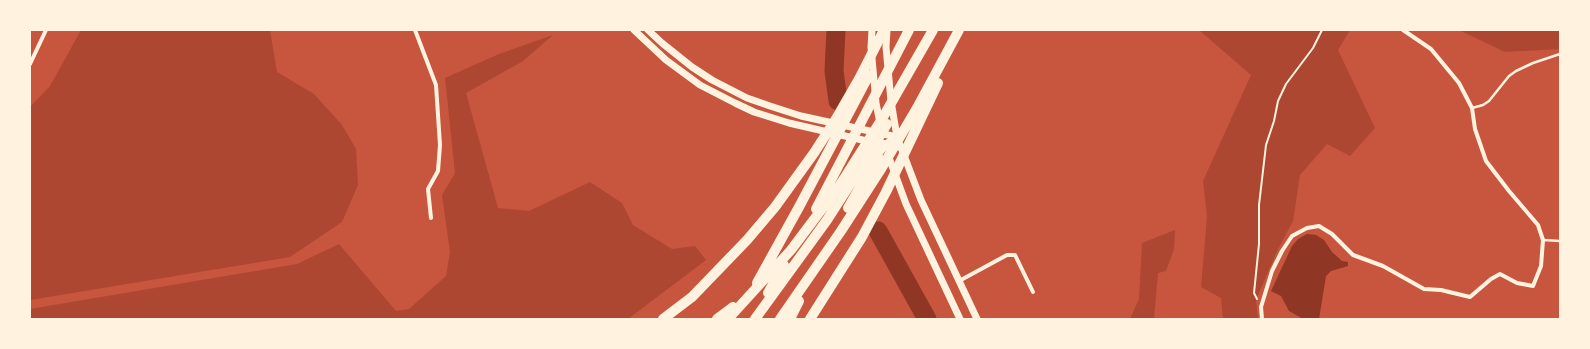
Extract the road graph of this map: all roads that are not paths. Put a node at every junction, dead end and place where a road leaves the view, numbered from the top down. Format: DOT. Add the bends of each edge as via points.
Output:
graph roads {
  1 [pos="46,30"];
  2 [pos="415,30"];
  3 [pos="634,30"];
  4 [pos="648,30"];
  5 [pos="872,30"];
  6 [pos="884,30"];
  7 [pos="887,30"];
  8 [pos="891,30"];
  9 [pos="909,30"];
  10 [pos="933,30"];
  11 [pos="939,30"];
  12 [pos="960,30"];
  13 [pos="1403,30"];
  14 [pos="1560,54"];
  15 [pos="30,64"];
  16 [pos="1472,108"];
  17 [pos="882,134"];
  18 [pos="897,136"];
  19 [pos="884,145"];
  20 [pos="431,218"];
  21 [pos="1543,240"];
  22 [pos="1560,241"];
  23 [pos="958,281"];
  24 [pos="1034,292"];
  25 [pos="692,297"];
  26 [pos="663,319"];
  27 [pos="668,319"];
  28 [pos="717,319"];
  29 [pos="728,319"];
  30 [pos="735,319"];
  31 [pos="754,319"];
  32 [pos="780,319"];
  33 [pos="790,319"];
  34 [pos="810,319"];
  35 [pos="960,319"];
  36 [pos="977,319"];
  37 [pos="1262,319"];
  1 -- 15 [label="street"];
  2 -- 20 [label="street" via="436,85 440,145 438,171 428,189"];
  3 -- 19 [label="main road" via="683,73 735,104 773,119"];
  4 -- 17 [label="main road" via="692,67 747,98 786,112"];
  5 -- 17 [label="main road" via="876,103"];
  6 -- 25 [label="highway" via="859,79 814,153 775,207"];
  7 -- 18 [label="main road" via="891,101"];
  8 -- 30 [label="highway" via="799,207"];
  9 -- 31 [label="highway" via="813,215"];
  10 -- 29 [label="highway" via="840,186 791,250"];
  11 -- 31 [label="highway" via="865,162 827,220"];
  12 -- 32 [label="highway" via="881,169 842,231"];
  12 -- 34 [label="highway" via="912,140 886,192 862,237"];
  13 -- 16 [label="street" via="1431,49 1459,84"];
  14 -- 16 [label="lane" via="1516,71 1489,101"];
  16 -- 21 [label="street" via="1475,129 1486,161 1538,225"];
  17 -- 18 [label="main road"];
  17 -- 19 [label="main road"];
  18 -- 19 [label="main road"];
  18 -- 23 [label="main road" via="921,200"];
  19 -- 28 [label="highway" via="802,243 745,297"];
  19 -- 33 [label="highway" via="834,232"];
  19 -- 35 [label="main road" via="906,204"];
  21 -- 22 [label="lane"];
  21 -- 37 [label="street" via="1541,266 1533,286 1517,283 1500,274 1491,278 1470,297 1424,289 1383,266 1353,255 1332,234 1319,226 1307,228 1292,236 1272,271 1261,307"];
  23 -- 24 [label="street" via="1007,255 1015,255"];
  23 -- 36 [label="main road"];
  25 -- 26 [label="highway"];
  25 -- 27 [label="highway"];
}
